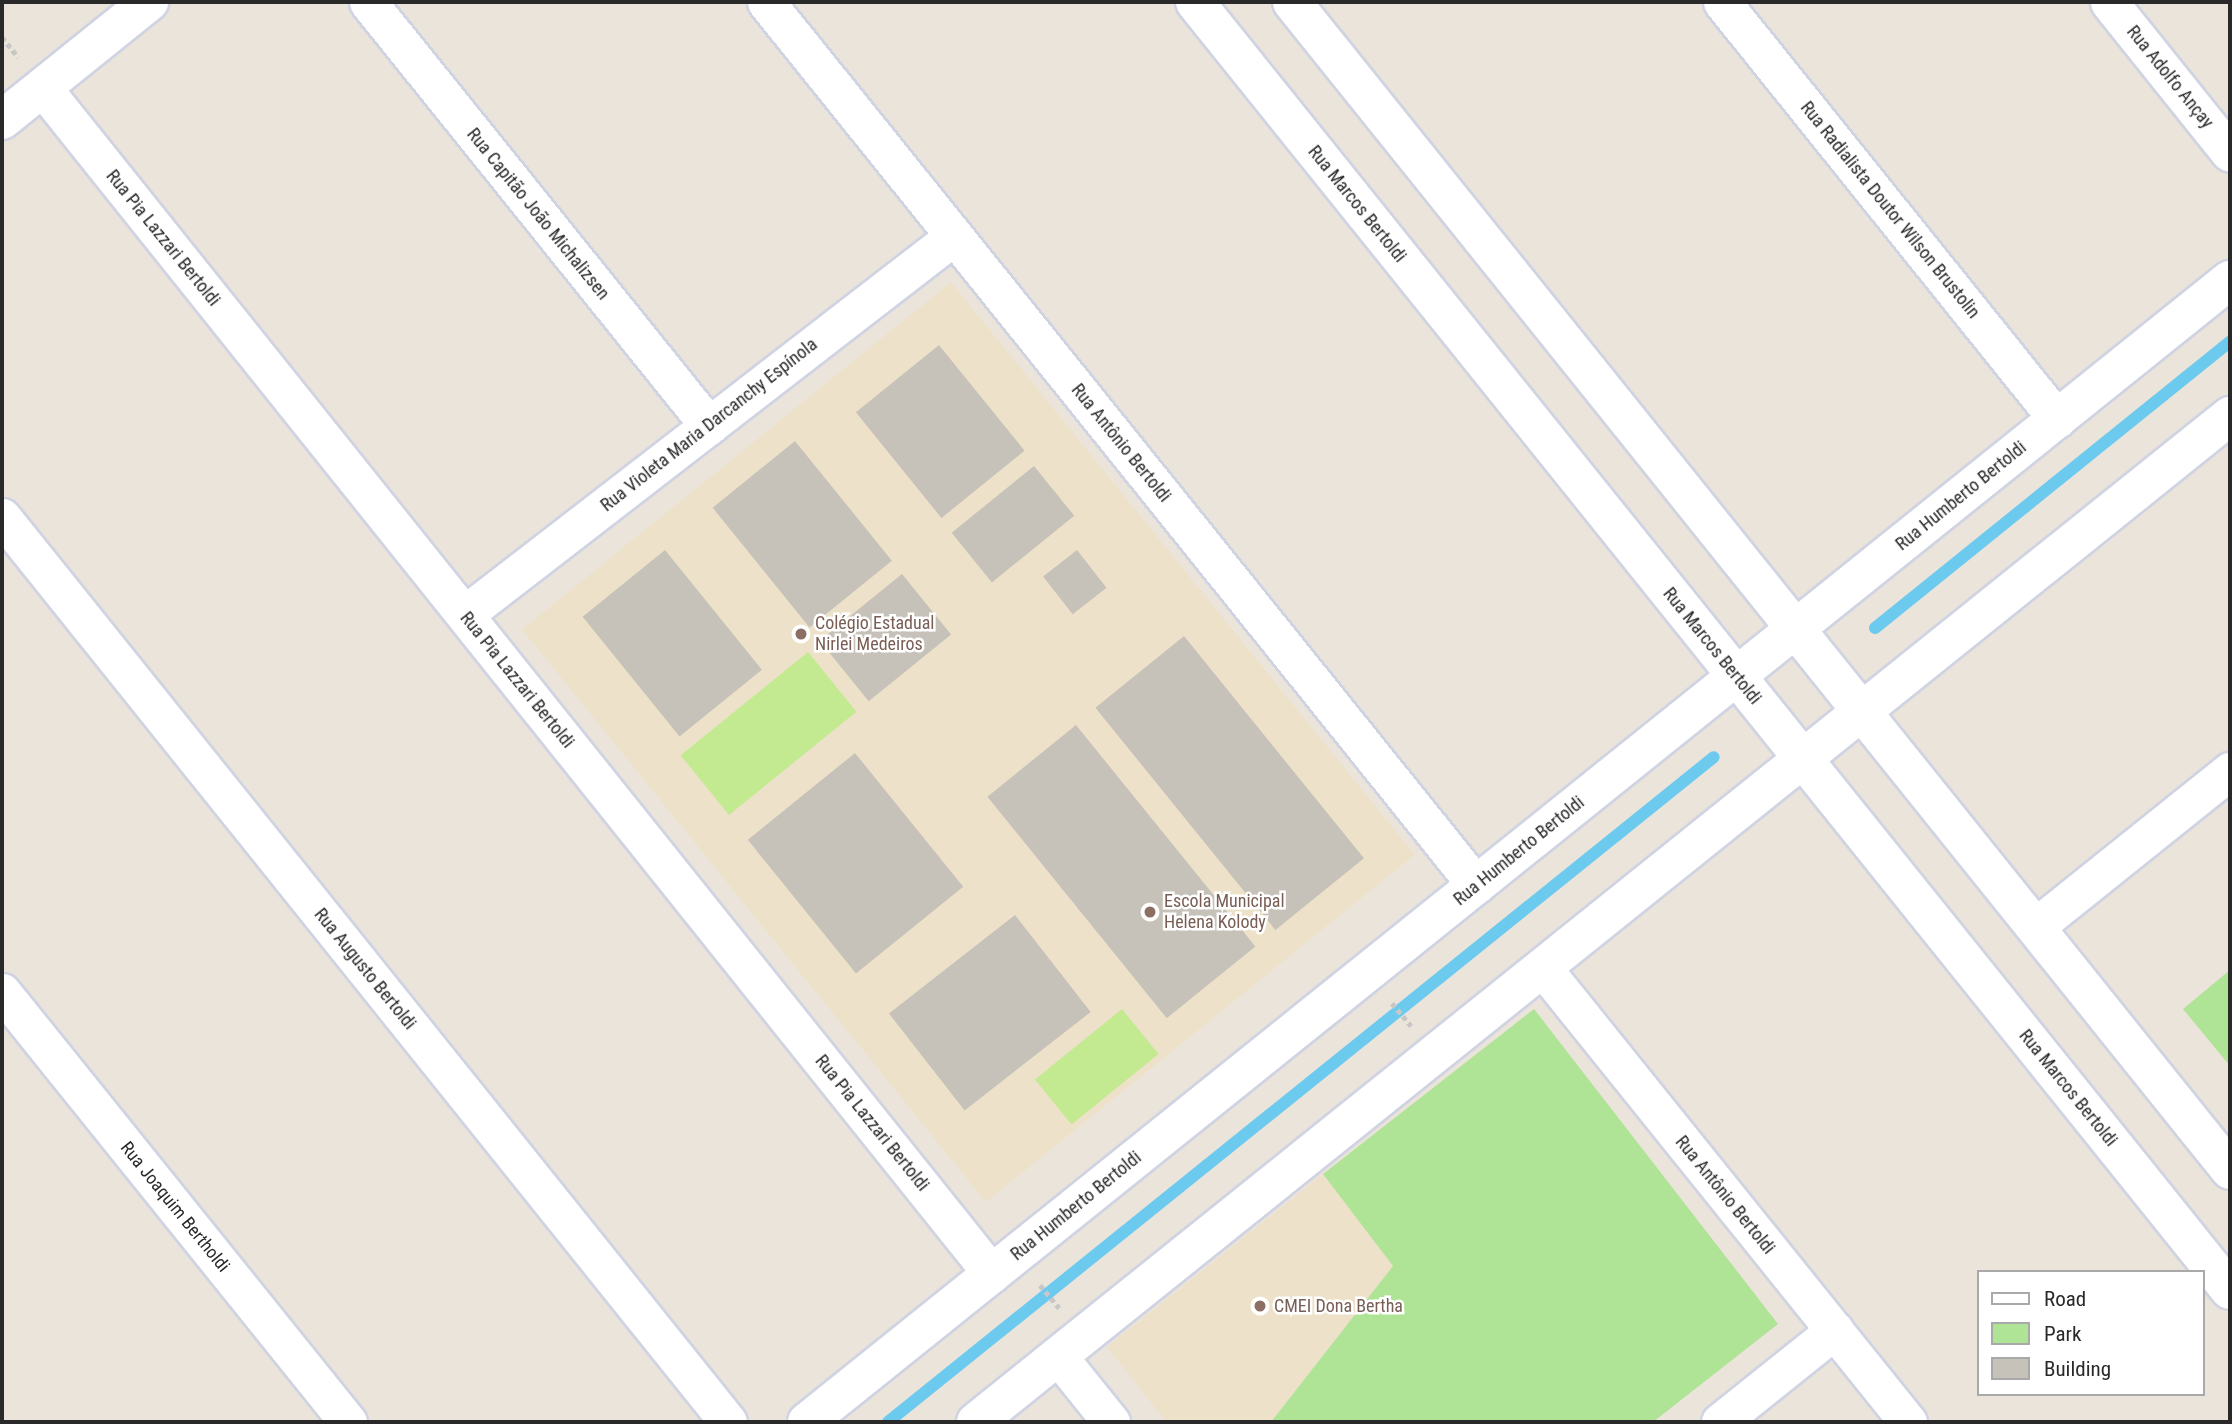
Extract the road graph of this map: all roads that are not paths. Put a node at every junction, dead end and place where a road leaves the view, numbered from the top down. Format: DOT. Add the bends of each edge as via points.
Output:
graph roads {
  1 [pos="149,2"];
  2 [pos="368,2"];
  3 [pos="766,2"];
  4 [pos="1195,2"];
  5 [pos="1292,2"];
  6 [pos="1722,2"];
  7 [pos="2109,2"];
  8 [pos="42,87"];
  9 [pos="2,120"];
  10 [pos="2230,153"];
  11 [pos="954,236"];
  12 [pos="2230,279"];
  13 [pos="2230,416"];
  14 [pos="2057,419"];
  15 [pos="709,426"];
  16 [pos="2,517"];
  17 [pos="465,614"];
  18 [pos="1796,629"];
  19 [pos="1736,676"];
  20 [pos="1862,711"];
  21 [pos="1803,758"];
  22 [pos="2230,771"];
  23 [pos="1476,885"];
  24 [pos="2035,927"];
  25 [pos="1542,967"];
  26 [pos="2,992"];
  27 [pos="2230,1170"];
  28 [pos="1003,1264"];
  29 [pos="2230,1290"];
  30 [pos="1835,1330"];
  31 [pos="1070,1346"];
  32 [pos="348,1422"];
  33 [pos="728,1422"];
  34 [pos="807,1422"];
  35 [pos="975,1422"];
  36 [pos="1111,1422"];
  37 [pos="1720,1422"];
  38 [pos="1908,1422"];
  1 -- 8 [label="street"];
  2 -- 15 [label="street, Rua Capitão João Michalizsen"];
  3 -- 11 [label="street, Rua Antônio Bertoldi"];
  4 -- 19 [label="street, Rua Marcos Bertoldi"];
  5 -- 18 [label="street"];
  6 -- 14 [label="street, Rua Radialista Doutor Wilson Brustolin"];
  7 -- 10 [label="street, Rua Adolfo Ançay"];
  8 -- 9 [label="street"];
  8 -- 17 [label="street, Rua Pia Lazzari Bertoldi"];
  11 -- 15 [label="street, Rua Violeta Maria Darcanchy Espínola"];
  11 -- 23 [label="street, Rua Antônio Bertoldi"];
  12 -- 14 [label="street, Rua Humberto Bertoldi"];
  13 -- 20 [label="street"];
  14 -- 18 [label="street, Rua Humberto Bertoldi"];
  15 -- 17 [label="street, Rua Violeta Maria Darcanchy Espínola"];
  16 -- 33 [label="street, Rua Augusto Bertoldi"];
  17 -- 28 [label="street, Rua Pia Lazzari Bertoldi"];
  18 -- 19 [label="street, Rua Humberto Bertoldi"];
  18 -- 20 [label="street"];
  19 -- 21 [label="street, Rua Marcos Bertoldi"];
  19 -- 23 [label="street, Rua Humberto Bertoldi"];
  20 -- 21 [label="street"];
  20 -- 24 [label="street"];
  21 -- 25 [label="street"];
  21 -- 29 [label="street, Rua Marcos Bertoldi"];
  22 -- 24 [label="street"];
  23 -- 28 [label="street, Rua Humberto Bertoldi"];
  24 -- 27 [label="street"];
  25 -- 30 [label="street, Rua Antônio Bertoldi"];
  25 -- 31 [label="street"];
  26 -- 32 [label="street, Rua Joaquim Bertholdi"];
  28 -- 34 [label="street, Rua Humberto Bertoldi"];
  30 -- 37 [label="street"];
  30 -- 38 [label="street, Rua Antônio Bertoldi"];
  31 -- 35 [label="street"];
  31 -- 36 [label="street"];
}
